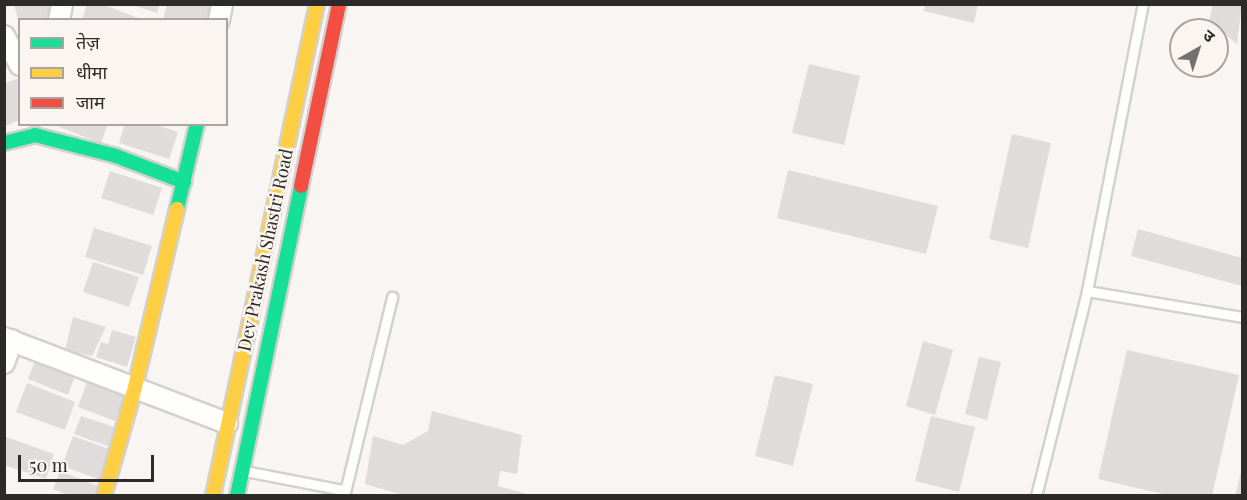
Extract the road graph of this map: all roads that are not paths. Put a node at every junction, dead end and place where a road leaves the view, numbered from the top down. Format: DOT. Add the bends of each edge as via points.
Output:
graph roads {
  1 [pos="317,4"];
  2 [pos="339,4"];
  3 [pos="1143,4"];
  4 [pos="4,36"];
  5 [pos="18,61"];
  6 [pos="197,126"];
  7 [pos="36,130"];
  8 [pos="4,143"];
  9 [pos="184,182"];
  10 [pos="1087,291"];
  11 [pos="392,297"];
  12 [pos="1242,317"];
  13 [pos="8,339"];
  14 [pos="4,363"];
  15 [pos="135,387"];
  16 [pos="227,423"];
  17 [pos="241,470"];
  18 [pos="344,493"];
  19 [pos="105,495"];
  20 [pos="213,495"];
  21 [pos="237,495"];
  22 [pos="1036,495"];
  1 -- 16 [label="street, Dev Prakash Shastri Road"];
  2 -- 17 [label="street, Dev Prakash Shastri Road"];
  3 -- 10 [label="lane"];
  4 -- 5 [label="street"];
  6 -- 9 [label="street"];
  7 -- 8 [label="street"];
  7 -- 9 [label="street"];
  9 -- 15 [label="street"];
  10 -- 12 [label="lane"];
  10 -- 22 [label="lane"];
  11 -- 18 [label="lane"];
  13 -- 14 [label="street"];
  13 -- 15 [label="street"];
  15 -- 16 [label="street"];
  15 -- 19 [label="street"];
  16 -- 20 [label="street, Dev Prakash Shastri Road"];
  17 -- 18 [label="lane"];
  17 -- 21 [label="street, Dev Prakash Shastri Road"];
}
